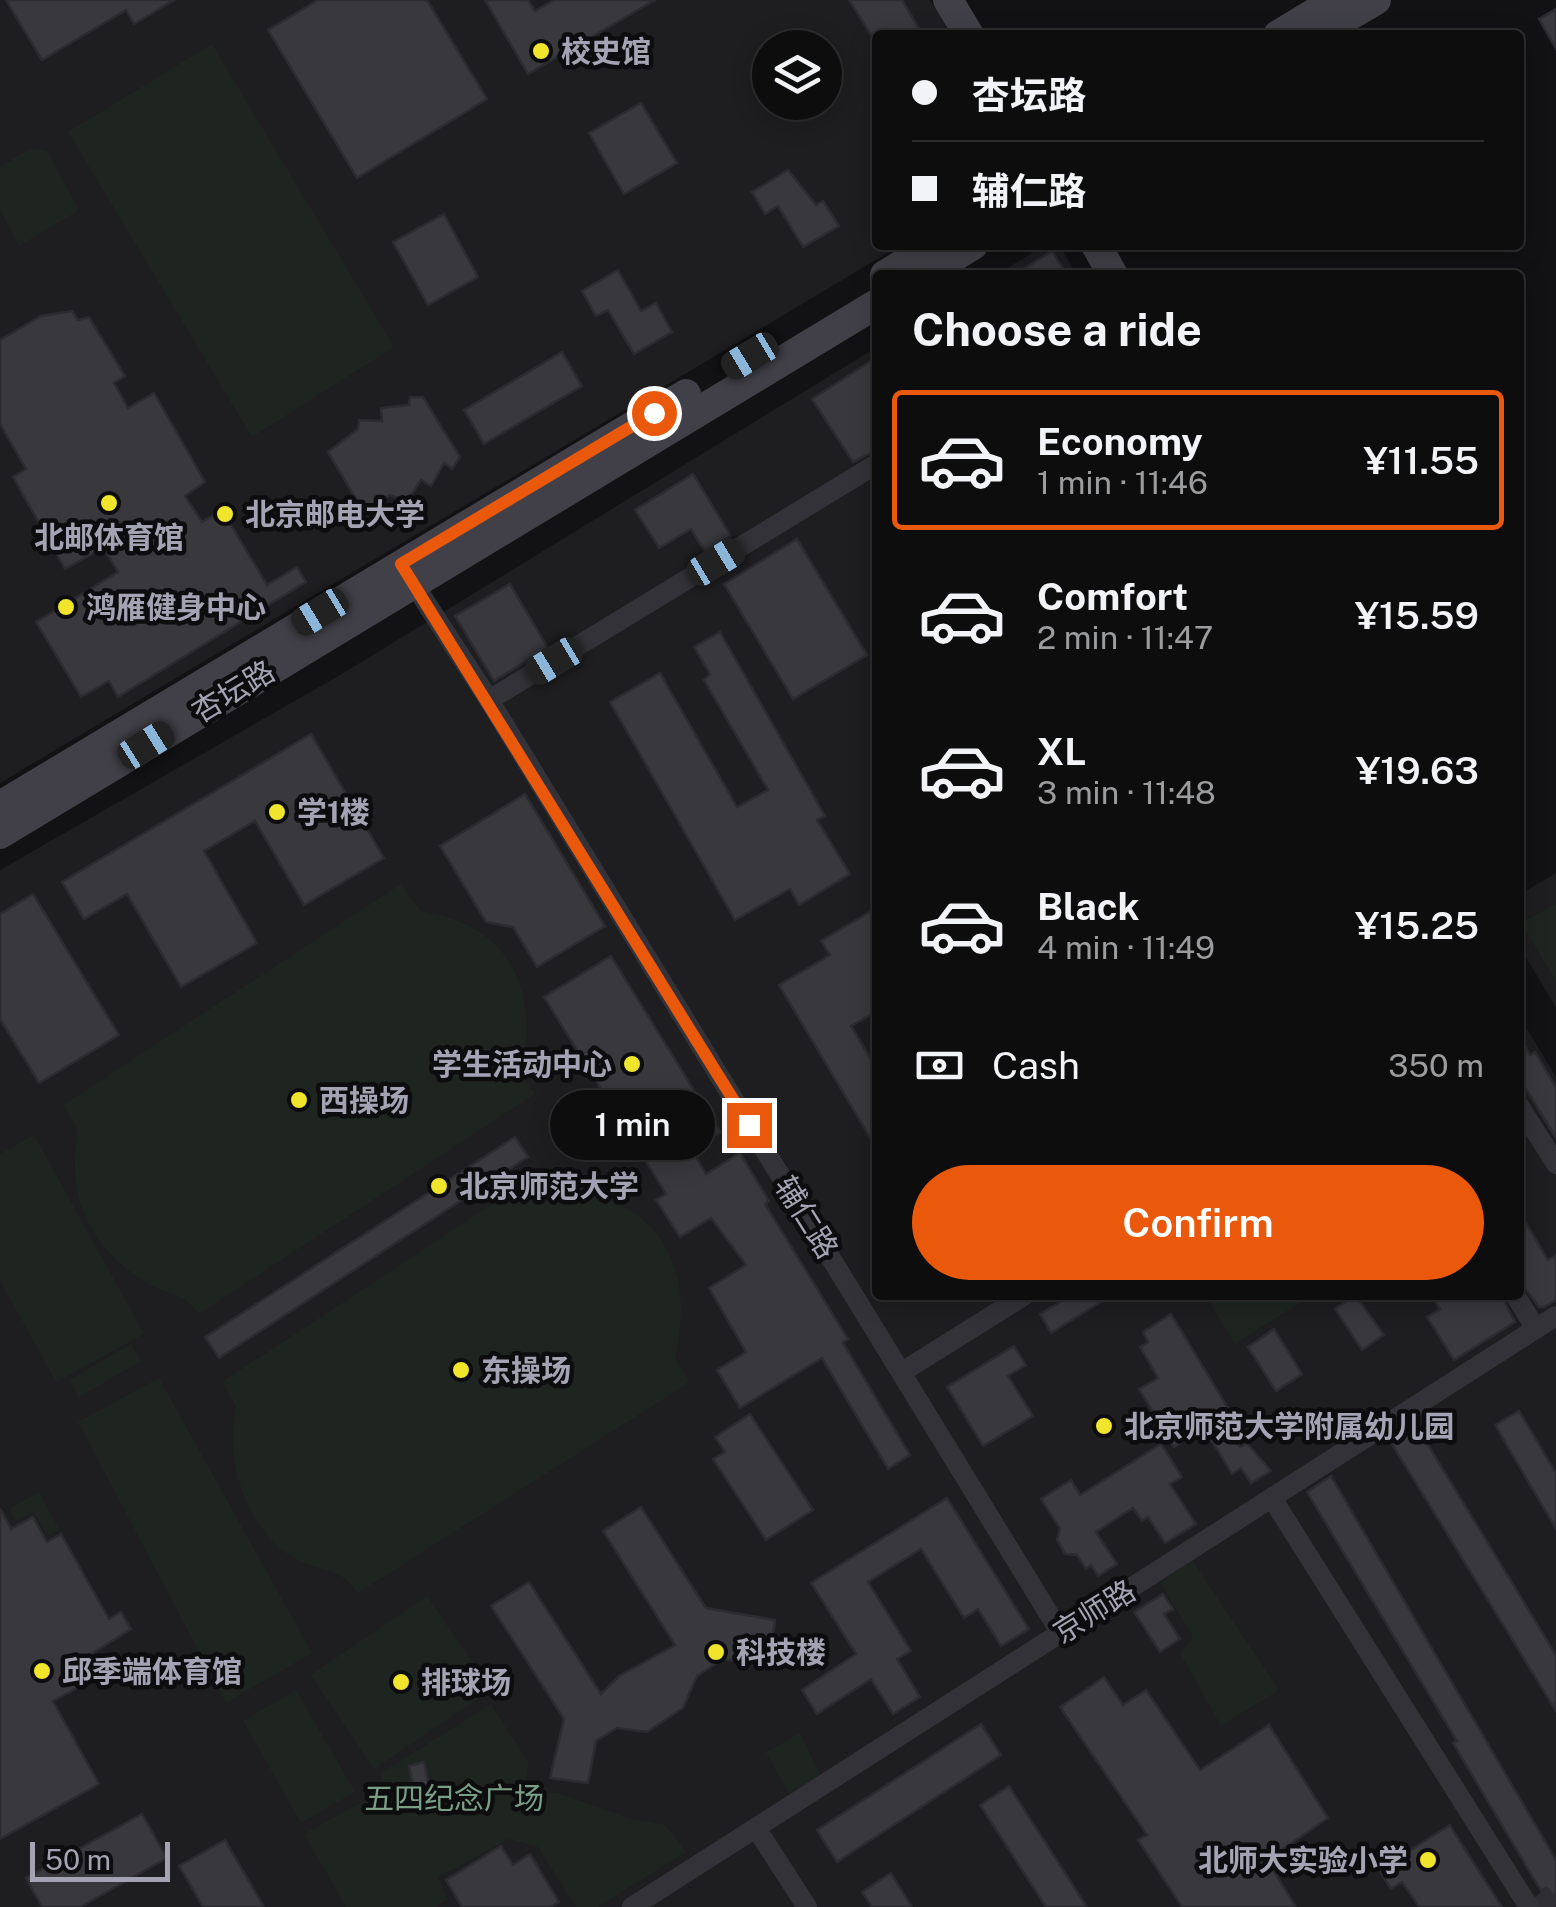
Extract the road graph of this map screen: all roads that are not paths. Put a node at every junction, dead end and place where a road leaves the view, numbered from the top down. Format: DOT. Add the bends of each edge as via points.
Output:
graph roads {
  1 [pos="948,0"];
  2 [pos="1336,0"];
  3 [pos="1376,0"];
  4 [pos="966,30"];
  5 [pos="1286,30"];
  6 [pos="1325,30"];
  7 [pos="926,250"];
  8 [pos="965,250"];
  9 [pos="892,270"];
  10 [pos="932,270"];
  11 [pos="872,283"];
  12 [pos="872,306"];
  13 [pos="872,467"];
  14 [pos="407,573"];
  15 [pos="490,700"];
  16 [pos="0,806"];
  17 [pos="0,834"];
  18 [pos="1524,1114"];
  19 [pos="1556,1164"];
  20 [pos="1017,1300"];
  21 [pos="1518,1300"];
  22 [pos="1556,1316"];
  23 [pos="1536,1330"];
  24 [pos="902,1372"];
  25 [pos="1272,1498"];
  26 [pos="1060,1632"];
  27 [pos="756,1828"];
  28 [pos="632,1907"];
  29 [pos="807,1907"];
  30 [pos="1529,1907"];
  1 -- 4 [label="street"];
  2 -- 5 [label="street"];
  3 -- 6 [label="street"];
  7 -- 9 [label="street"];
  8 -- 10 [label="street"];
  11 -- 14 [label="street, 杏坛路"];
  12 -- 14 [label="street, 杏坛路"];
  13 -- 15 [label="street"];
  14 -- 15 [label="street, 辅仁路"];
  14 -- 16 [label="street, 杏坛路"];
  14 -- 17 [label="street, 杏坛路"];
  15 -- 24 [label="street, 辅仁路"];
  18 -- 19 [label="street"];
  20 -- 24 [label="street"];
  21 -- 23 [label="street"];
  22 -- 23 [label="street, 京师路"];
  23 -- 25 [label="street, 京师路"];
  24 -- 26 [label="street, 辅仁路"];
  25 -- 26 [label="street, 京师路"];
  25 -- 30 [label="street"];
  26 -- 27 [label="street, 京师路"];
  27 -- 28 [label="street, 京师路"];
  27 -- 29 [label="street"];
}
